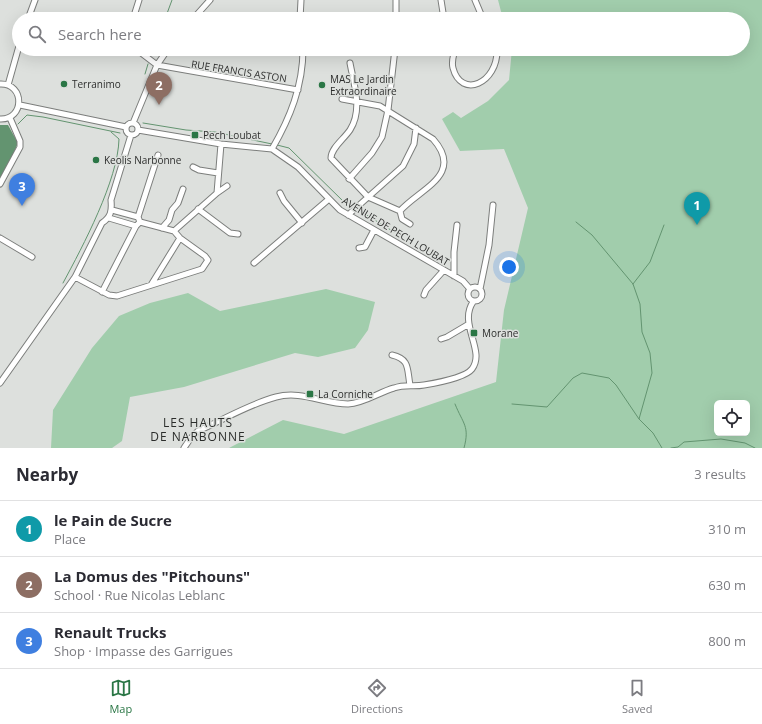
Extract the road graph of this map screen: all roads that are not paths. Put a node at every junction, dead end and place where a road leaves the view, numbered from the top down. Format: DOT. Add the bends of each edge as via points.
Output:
graph roads {
  1 [pos="35,0"];
  2 [pos="139,0"];
  3 [pos="210,0"];
  4 [pos="301,0"];
  5 [pos="396,0"];
  6 [pos="441,0"];
  7 [pos="475,0"];
  8 [pos="31,12"];
  9 [pos="135,12"];
  10 [pos="199,12"];
  11 [pos="300,12"];
  12 [pos="396,12"];
  13 [pos="443,12"];
  14 [pos="480,12"];
  15 [pos="16,56"];
  16 [pos="145,56"];
  17 [pos="163,56"];
  18 [pos="303,56"];
  19 [pos="394,56"];
  20 [pos="454,56"];
  21 [pos="497,56"];
  22 [pos="350,63"];
  23 [pos="157,65"];
  24 [pos="0,84"];
  25 [pos="8,85"];
  26 [pos="298,90"];
  27 [pos="342,99"];
  28 [pos="358,101"];
  29 [pos="20,105"];
  30 [pos="388,110"];
  31 [pos="10,118"];
  32 [pos="0,119"];
  33 [pos="133,123"];
  34 [pos="126,127"];
  35 [pos="416,128"];
  36 [pos="138,130"];
  37 [pos="131,135"];
  38 [pos="221,144"];
  39 [pos="273,147"];
  40 [pos="158,155"];
  41 [pos="192,167"];
  42 [pos="218,173"];
  43 [pos="349,179"];
  44 [pos="0,184"];
  45 [pos="227,186"];
  46 [pos="183,189"];
  47 [pos="217,193"];
  48 [pos="280,193"];
  49 [pos="368,197"];
  50 [pos="329,199"];
  51 [pos="494,205"];
  52 [pos="112,210"];
  53 [pos="198,210"];
  54 [pos="400,211"];
  55 [pos="350,213"];
  56 [pos="109,218"];
  57 [pos="138,222"];
  58 [pos="302,223"];
  59 [pos="410,224"];
  60 [pos="457,225"];
  61 [pos="162,228"];
  62 [pos="374,230"];
  63 [pos="174,231"];
  64 [pos="238,234"];
  65 [pos="0,238"];
  66 [pos="180,238"];
  67 [pos="360,248"];
  68 [pos="32,257"];
  69 [pos="254,263"];
  70 [pos="444,270"];
  71 [pos="454,276"];
  72 [pos="75,277"];
  73 [pos="151,285"];
  74 [pos="480,289"];
  75 [pos="470,290"];
  76 [pos="102,292"];
  77 [pos="424,295"];
  78 [pos="473,302"];
  79 [pos="469,324"];
  80 [pos="441,338"];
  81 [pos="392,355"];
  82 [pos="0,383"];
  83 [pos="410,385"];
  84 [pos="184,448"];
  1 -- 8 [label="street"];
  2 -- 9 [label="street"];
  3 -- 10 [label="street"];
  4 -- 11 [label="street"];
  5 -- 12 [label="street"];
  6 -- 13 [label="street"];
  7 -- 14 [label="street"];
  15 -- 25 [label="street"];
  16 -- 23 [label="street, RUE FRANCIS ASTON"];
  17 -- 23 [label="street"];
  18 -- 26 [label="street"];
  19 -- 30 [label="street"];
  20 -- 21 [label="street" via="454,72 462,81 473,84 479,84 491,74 496,66"];
  22 -- 28 [label="street"];
  23 -- 26 [label="street, RUE FRANCIS ASTON"];
  23 -- 33 [label="street"];
  24 -- 25 [label="street"];
  25 -- 29 [label="street" via="19,95"];
  26 -- 39 [label="street" via="287,122"];
  27 -- 28 [label="street"];
  28 -- 30 [label="street" via="374,103"];
  28 -- 43 [label="street" via="352,127 331,156 331,161"];
  29 -- 31 [label="street"];
  29 -- 34 [label="street"];
  30 -- 35 [label="street"];
  30 -- 43 [label="street" via="378,145"];
  31 -- 32 [label="street"];
  31 -- 44 [label="street" via="20,147"];
  33 -- 34 [label="street"];
  33 -- 36 [label="street" via="137,124"];
  34 -- 37 [label="street" via="126,131"];
  35 -- 49 [label="street" via="414,144 403,166"];
  35 -- 54 [label="street" via="434,139 440,147 444,159 443,170 430,188 414,197"];
  36 -- 37 [label="street"];
  36 -- 38 [label="street, AVENUE DE PECH LOUBAT"];
  37 -- 52 [label="street" via="111,200"];
  38 -- 39 [label="street, AVENUE DE PECH LOUBAT"];
  38 -- 42 [label="street"];
  39 -- 50 [label="street, AVENUE DE PECH LOUBAT" via="298,167"];
  40 -- 57 [label="street"];
  41 -- 42 [label="street"];
  42 -- 47 [label="street"];
  43 -- 49 [label="street"];
  45 -- 47 [label="street"];
  46 -- 61 [label="street" via="169,220"];
  47 -- 53 [label="street"];
  48 -- 58 [label="street"];
  49 -- 54 [label="street"];
  49 -- 55 [label="street"];
  50 -- 55 [label="street, AVENUE DE PECH LOUBAT"];
  50 -- 58 [label="street"];
  51 -- 74 [label="street"];
  52 -- 56 [label="street"];
  52 -- 57 [label="street"];
  53 -- 63 [label="street"];
  53 -- 64 [label="street" via="230,233"];
  54 -- 59 [label="street" via="402,218"];
  55 -- 62 [label="street, AVENUE DE PECH LOUBAT"];
  56 -- 57 [label="street"];
  56 -- 72 [label="street" via="102,223"];
  57 -- 61 [label="street"];
  57 -- 76 [label="street"];
  58 -- 69 [label="street"];
  60 -- 71 [label="street"];
  61 -- 63 [label="street"];
  62 -- 67 [label="street" via="365,248"];
  62 -- 70 [label="street, AVENUE DE PECH LOUBAT"];
  63 -- 66 [label="street"];
  65 -- 68 [label="street"];
  66 -- 73 [label="street"];
  66 -- 73 [label="street" via="205,256 207,263 202,269"];
  70 -- 71 [label="street, AVENUE DE PECH LOUBAT"];
  70 -- 77 [label="street"];
  71 -- 75 [label="street, AVENUE DE PECH LOUBAT" via="463,281"];
  72 -- 76 [label="street"];
  72 -- 82 [label="street"];
  73 -- 76 [label="street" via="117,296"];
  74 -- 75 [label="street" via="474,287"];
  74 -- 78 [label="street" via="480,301"];
  75 -- 78 [label="street" via="468,297"];
  78 -- 79 [label="street" via="468,309"];
  79 -- 80 [label="street"];
  79 -- 83 [label="street" via="476,357 470,372 423,386"];
  81 -- 83 [label="street" via="406,362"];
  83 -- 84 [label="street" via="393,388 351,404 304,396 277,397 198,431"];
}
